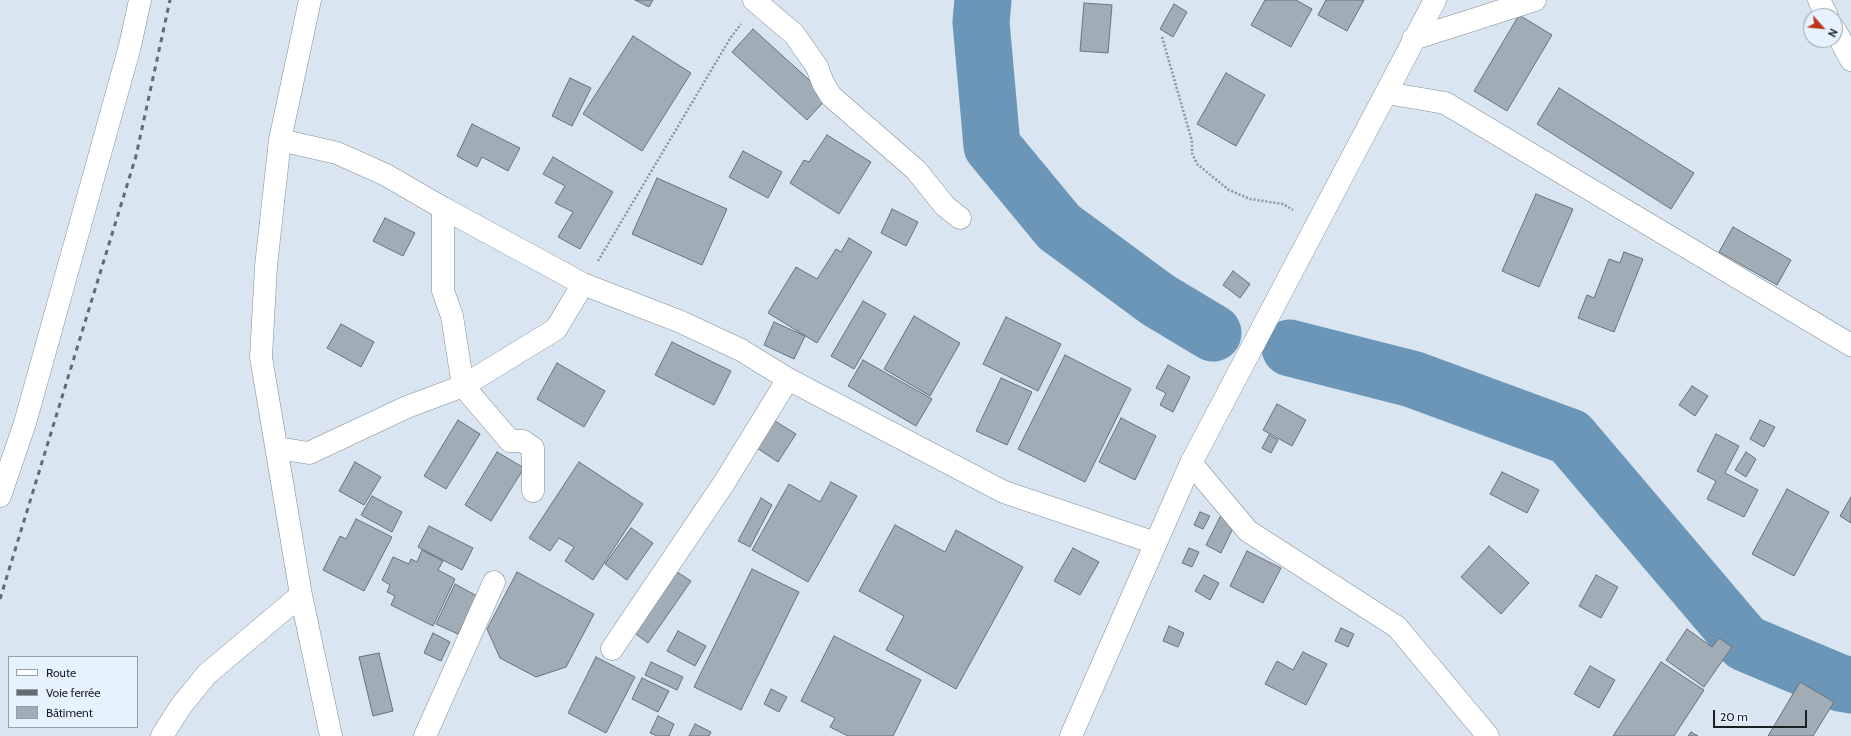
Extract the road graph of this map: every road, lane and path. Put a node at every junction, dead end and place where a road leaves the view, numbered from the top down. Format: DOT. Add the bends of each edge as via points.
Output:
graph roads {
  1 [pos="140,0"];
  2 [pos="310,0"];
  3 [pos="1435,0"];
  4 [pos="1534,0"];
  5 [pos="756,2"];
  6 [pos="1162,37"];
  7 [pos="1413,39"];
  8 [pos="1843,45"];
  9 [pos="1851,60"];
  10 [pos="1386,93"];
  11 [pos="280,140"];
  12 [pos="443,208"];
  13 [pos="960,218"];
  14 [pos="1317,226"];
  15 [pos="583,284"];
  16 [pos="1851,345"];
  17 [pos="788,379"];
  18 [pos="463,386"];
  19 [pos="277,448"];
  20 [pos="1191,463"];
  21 [pos="533,491"];
  22 [pos="0,496"];
  23 [pos="1155,544"];
  24 [pos="494,582"];
  25 [pos="301,595"];
  26 [pos="612,649"];
  27 [pos="162,736"];
  28 [pos="331,736"];
  29 [pos="425,736"];
  30 [pos="1071,736"];
  31 [pos="1488,736"];
  1 -- 22 [label="street" via="130,46 28,416"];
  2 -- 11 [label="street"];
  3 -- 7 [label="street"];
  4 -- 7 [label="street"];
  5 -- 13 [label="street" via="794,34 817,67 831,96 916,170 945,206"];
  5 -- 15 [label="path" via="731,37"];
  6 -- 14 [label="path" via="1197,164 1229,190 1250,199 1284,204"];
  7 -- 10 [label="street"];
  8 -- 9 [label="street"];
  10 -- 14 [label="street"];
  10 -- 16 [label="street" via="1445,103"];
  11 -- 12 [label="street" via="337,153 386,175"];
  11 -- 19 [label="street" via="266,266 261,357"];
  12 -- 15 [label="street"];
  12 -- 18 [label="street" via="443,291 452,316"];
  14 -- 20 [label="street"];
  15 -- 17 [label="street" via="681,322 741,350"];
  15 -- 18 [label="street" via="556,329"];
  17 -- 23 [label="street" via="1004,492"];
  17 -- 26 [label="street" via="724,483"];
  18 -- 19 [label="street" via="407,407 309,453"];
  18 -- 21 [label="street" via="510,441 524,441 532,448"];
  19 -- 25 [label="street"];
  20 -- 23 [label="street"];
  20 -- 31 [label="street" via="1248,531 1397,627"];
  23 -- 30 [label="street"];
  24 -- 29 [label="street"];
  25 -- 27 [label="street" via="207,674 180,706"];
  25 -- 28 [label="street"];
}
